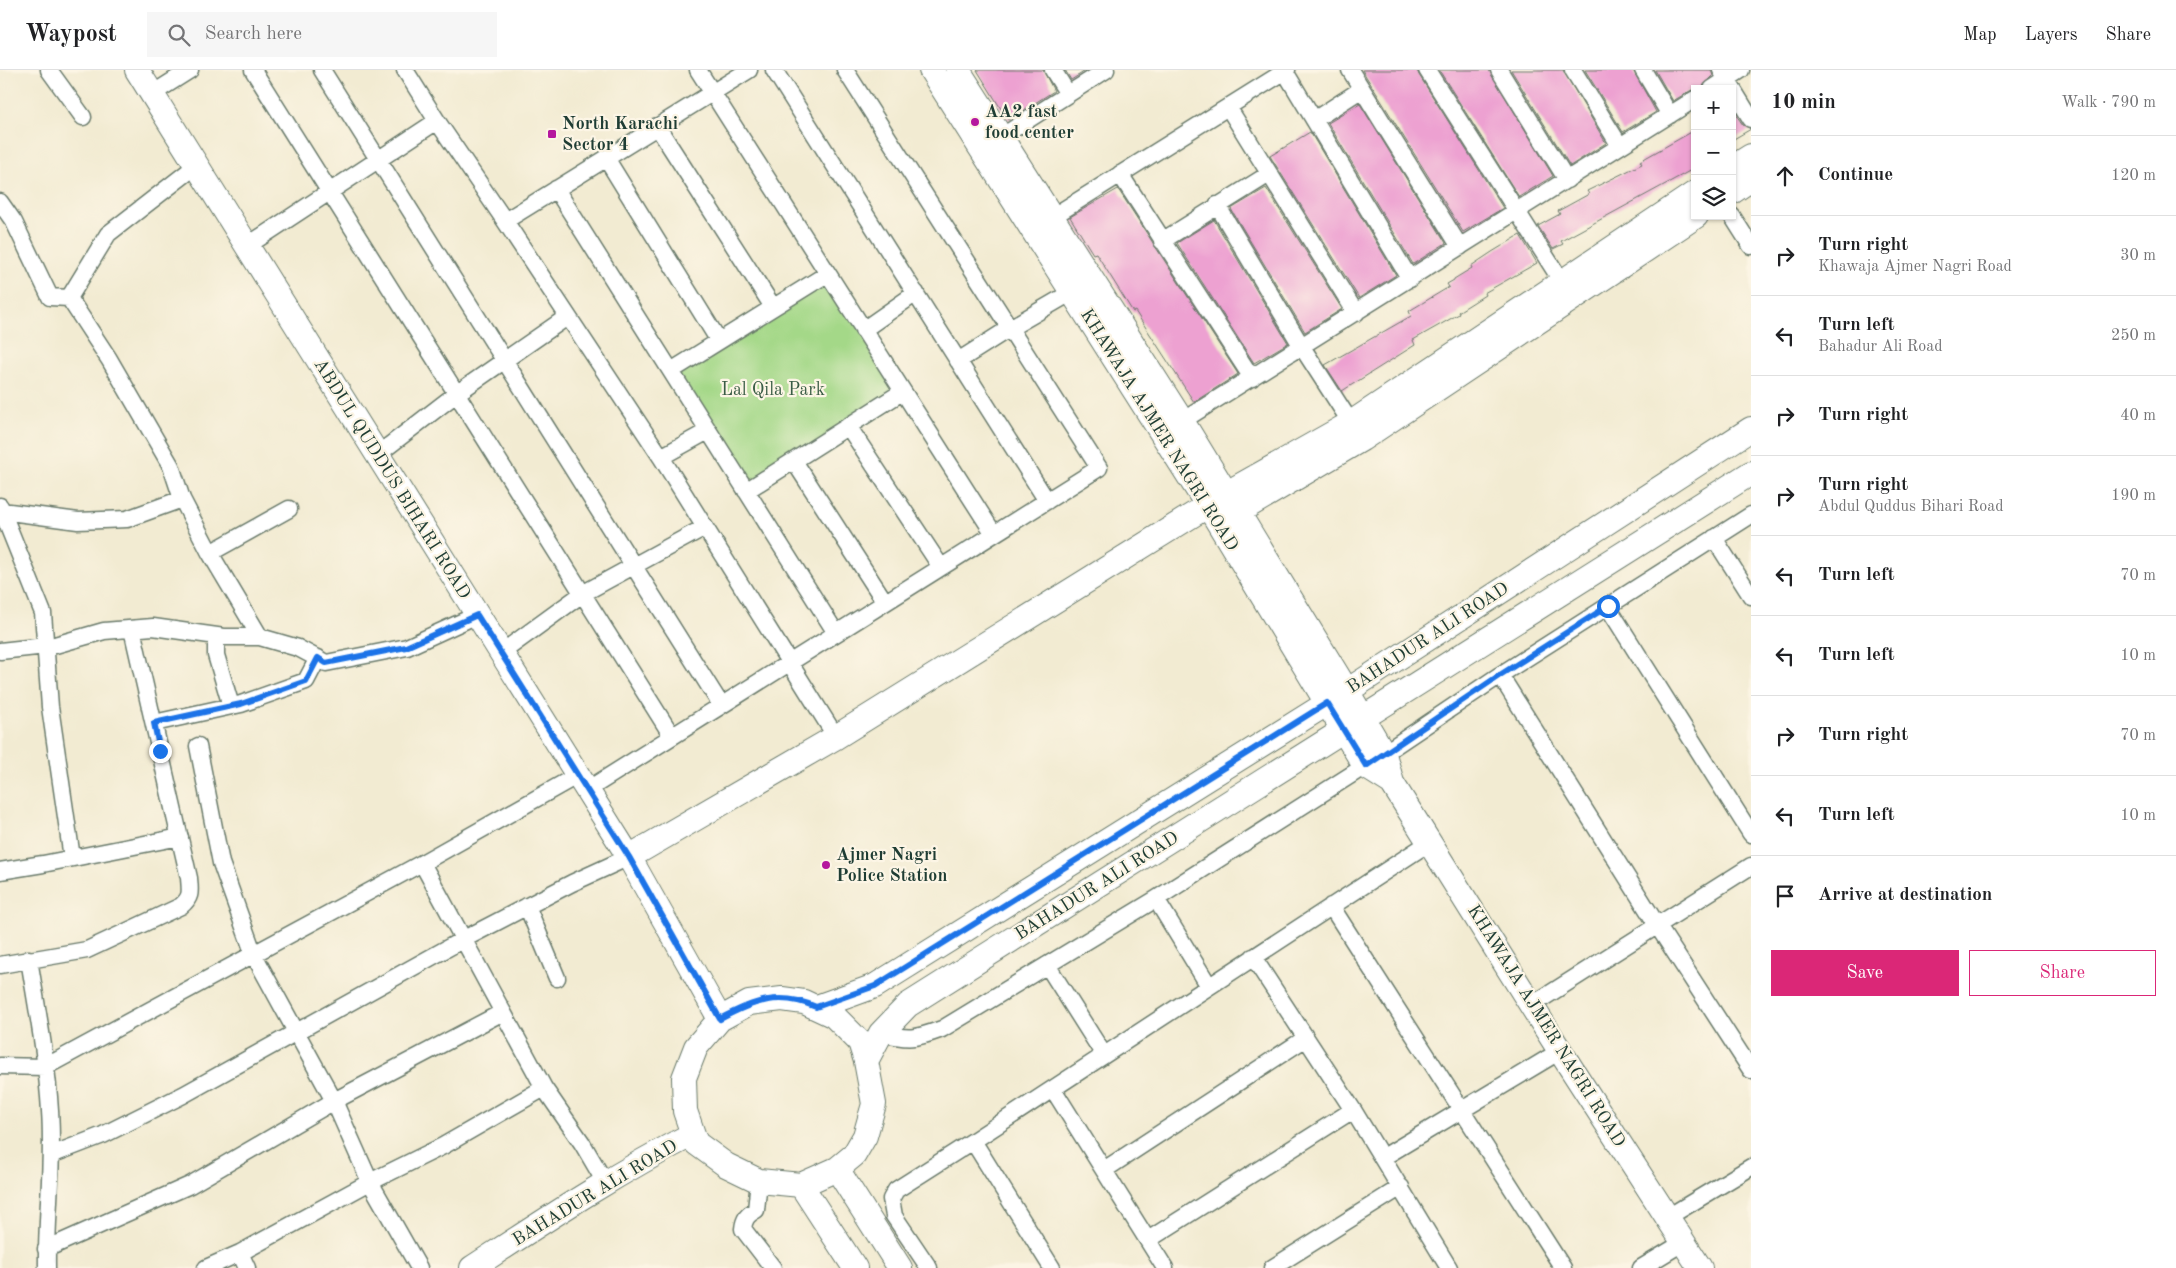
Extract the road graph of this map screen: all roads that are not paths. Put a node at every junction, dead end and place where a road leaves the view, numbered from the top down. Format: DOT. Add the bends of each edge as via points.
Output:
graph roads {
  1 [pos="49,70"];
  2 [pos="138,70"];
  3 [pos="190,70"];
  4 [pos="253,70"];
  5 [pos="322,70"];
  6 [pos="405,70"];
  7 [pos="698,70"];
  8 [pos="749,70"];
  9 [pos="774,70"];
  10 [pos="845,70"];
  11 [pos="931,70"];
  12 [pos="958,70"];
  13 [pos="1053,70"];
  14 [pos="1106,70"];
  15 [pos="1285,70"];
  16 [pos="1350,70"];
  17 [pos="1427,70"];
  18 [pos="1498,70"];
  19 [pos="1572,70"];
  20 [pos="1643,70"];
  21 [pos="1730,73"];
  22 [pos="1716,85"];
  23 [pos="1362,89"];
  24 [pos="712,93"];
  25 [pos="152,94"];
  26 [pos="1068,94"];
  27 [pos="1691,102"];
  28 [pos="1228,107"];
  29 [pos="1670,115"];
  30 [pos="82,117"];
  31 [pos="1751,119"];
  32 [pos="1314,120"];
  33 [pos="436,121"];
  34 [pos="657,126"];
  35 [pos="1001,137"];
  36 [pos="1620,146"];
  37 [pos="1751,156"];
  38 [pos="606,158"];
  39 [pos="379,160"];
  40 [pos="197,165"];
  41 [pos="1736,165"];
  42 [pos="1120,174"];
  43 [pos="1269,174"];
  44 [pos="1751,179"];
  45 [pos="1567,180"];
  46 [pos="556,189"];
  47 [pos="1736,189"];
  48 [pos="330,192"];
  49 [pos="1691,196"];
  50 [pos="0,202"];
  51 [pos="1217,205"];
  52 [pos="1517,211"];
  53 [pos="1052,217"];
  54 [pos="1691,219"];
  55 [pos="1735,220"];
  56 [pos="505,221"];
  57 [pos="1162,241"];
  58 [pos="247,246"];
  59 [pos="1751,246"];
  60 [pos="1460,247"];
  61 [pos="827,274"];
  62 [pos="1410,279"];
  63 [pos="1562,282"];
  64 [pos="1072,292"];
  65 [pos="916,293"];
  66 [pos="69,298"];
  67 [pos="773,308"];
  68 [pos="1356,313"];
  69 [pos="567,317"];
  70 [pos="1010,328"];
  71 [pos="863,330"];
  72 [pos="719,341"];
  73 [pos="1302,347"];
  74 [pos="504,360"];
  75 [pos="958,361"];
  76 [pos="671,371"];
  77 [pos="1252,378"];
  78 [pos="902,392"];
  79 [pos="456,394"];
  80 [pos="1182,421"];
  81 [pos="1351,423"];
  82 [pos="848,426"];
  83 [pos="1751,429"];
  84 [pos="708,431"];
  85 [pos="377,454"];
  86 [pos="661,457"];
  87 [pos="794,461"];
  88 [pos="1751,472"];
  89 [pos="746,491"];
  90 [pos="182,499"];
  91 [pos="1047,501"];
  92 [pos="1224,503"];
  93 [pos="1,509"];
  94 [pos="289,509"];
  95 [pos="1751,515"];
  96 [pos="705,527"];
  97 [pos="994,534"];
  98 [pos="1714,538"];
  99 [pos="210,553"];
  100 [pos="634,566"];
  101 [pos="941,567"];
  102 [pos="582,594"];
  103 [pos="1751,596"];
  104 [pos="885,602"];
  105 [pos="1608,606"];
  106 [pos="477,615"];
  107 [pos="132,629"];
  108 [pos="836,633"];
  109 [pos="216,636"];
  110 [pos="260,637"];
  111 [pos="44,646"];
  112 [pos="0,651"];
  113 [pos="501,653"];
  114 [pos="318,658"];
  115 [pos="790,662"];
  116 [pos="1500,675"];
  117 [pos="1348,691"];
  118 [pos="1327,703"];
  119 [pos="721,705"];
  120 [pos="231,706"];
  121 [pos="154,723"];
  122 [pos="1353,724"];
  123 [pos="672,736"];
  124 [pos="836,737"];
  125 [pos="198,746"];
  126 [pos="1375,760"];
  127 [pos="582,782"];
  128 [pos="1751,834"];
  129 [pos="180,837"];
  130 [pos="1430,842"];
  131 [pos="629,857"];
  132 [pos="72,858"];
  133 [pos="422,864"];
  134 [pos="1751,866"];
  135 [pos="0,871"];
  136 [pos="1156,898"];
  137 [pos="527,906"];
  138 [pos="1331,906"];
  139 [pos="1657,925"];
  140 [pos="464,938"];
  141 [pos="254,954"];
  142 [pos="1253,957"];
  143 [pos="29,959"];
  144 [pos="0,965"];
  145 [pos="1047,965"];
  146 [pos="557,978"];
  147 [pos="1209,986"];
  148 [pos="1532,1005"];
  149 [pos="816,1007"];
  150 [pos="503,1012"];
  151 [pos="720,1019"];
  152 [pos="296,1030"];
  153 [pos="881,1033"];
  154 [pos="1306,1038"];
  155 [pos="1560,1051"];
  156 [pos="1104,1055"];
  157 [pos="866,1061"];
  158 [pos="0,1066"];
  159 [pos="45,1067"];
  160 [pos="1751,1070"];
  161 [pos="544,1088"];
  162 [pos="1053,1089"];
  163 [pos="334,1101"];
  164 [pos="1353,1110"];
  165 [pos="1463,1110"];
  166 [pos="693,1134"];
  167 [pos="973,1141"];
  168 [pos="51,1155"];
  169 [pos="1382,1158"];
  170 [pos="1751,1167"];
  171 [pos="837,1170"];
  172 [pos="1104,1170"];
  173 [pos="760,1180"];
  174 [pos="370,1182"];
  175 [pos="606,1184"];
  176 [pos="801,1185"];
  177 [pos="1401,1187"];
  178 [pos="1668,1217"];
  179 [pos="1148,1240"];
  180 [pos="1684,1242"];
  181 [pos="46,1249"];
  182 [pos="240,1253"];
  183 [pos="47,1268"];
  184 [pos="206,1268"];
  185 [pos="247,1268"];
  186 [pos="419,1268"];
  187 [pos="472,1268"];
  188 [pos="773,1268"];
  189 [pos="855,1268"];
  190 [pos="900,1268"];
  191 [pos="929,1268"];
  192 [pos="1052,1268"];
  193 [pos="1165,1268"];
  194 [pos="1272,1268"];
  195 [pos="1449,1268"];
  196 [pos="1563,1268"];
  197 [pos="1641,1268"];
  198 [pos="1700,1268"];
  1 -- 30 [label="street"];
  2 -- 25 [label="street, ABDUL QUDDUS BIHARI ROAD"];
  3 -- 25 [label="street"];
  4 -- 48 [label="street"];
  5 -- 39 [label="street"];
  6 -- 33 [label="street"];
  7 -- 24 [label="street"];
  8 -- 24 [label="street"];
  9 -- 65 [label="street"];
  10 -- 70 [label="street"];
  11 -- 64 [label="street, KHAWAJA AJMER NAGRI ROAD"];
  12 -- 35 [label="street, KHAWAJA AJMER NAGRI ROAD"];
  13 -- 26 [label="street"];
  14 -- 26 [label="street"];
  15 -- 28 [label="street"];
  15 -- 32 [label="street"];
  16 -- 23 [label="street"];
  17 -- 52 [label="street"];
  18 -- 45 [label="street"];
  19 -- 36 [label="street"];
  20 -- 29 [label="street"];
  21 -- 22 [label="street"];
  21 -- 31 [label="street"];
  23 -- 32 [label="street"];
  23 -- 60 [label="street"];
  24 -- 34 [label="street"];
  24 -- 61 [label="street"];
  25 -- 40 [label="street, ABDUL QUDDUS BIHARI ROAD"];
  26 -- 35 [label="street"];
  27 -- 29 [label="street"];
  28 -- 42 [label="street"];
  28 -- 43 [label="street"];
  29 -- 36 [label="street"];
  32 -- 62 [label="street"];
  33 -- 39 [label="street"];
  33 -- 56 [label="street"];
  34 -- 38 [label="street"];
  34 -- 67 [label="street"];
  35 -- 53 [label="street, KHAWAJA AJMER NAGRI ROAD"];
  36 -- 45 [label="street"];
  37 -- 41 [label="street"];
  38 -- 46 [label="street"];
  38 -- 72 [label="street"];
  39 -- 48 [label="street"];
  39 -- 74 [label="street"];
  40 -- 58 [label="street, ABDUL QUDDUS BIHARI ROAD"];
  40 -- 66 [label="street" via="108,234"];
  42 -- 53 [label="street"];
  42 -- 57 [label="street"];
  43 -- 51 [label="street"];
  43 -- 68 [label="street"];
  44 -- 47 [label="street"];
  45 -- 52 [label="street"];
  46 -- 56 [label="street"];
  46 -- 76 [label="street"];
  48 -- 58 [label="street"];
  48 -- 79 [label="street"];
  49 -- 63 [label="street"];
  50 -- 66 [label="street" via="14,222 50,297"];
  51 -- 57 [label="street"];
  51 -- 73 [label="street"];
  52 -- 60 [label="street"];
  52 -- 63 [label="street"];
  53 -- 80 [label="street, KHAWAJA AJMER NAGRI ROAD"];
  54 -- 92 [label="street" via="1362,439"];
  55 -- 59 [label="street"];
  56 -- 69 [label="street"];
  57 -- 77 [label="street"];
  58 -- 85 [label="street, ABDUL QUDDUS BIHARI ROAD"];
  60 -- 62 [label="street"];
  61 -- 67 [label="street"];
  61 -- 71 [label="street"];
  62 -- 68 [label="street"];
  63 -- 81 [label="street"];
  64 -- 70 [label="street"];
  64 -- 92 [label="street, KHAWAJA AJMER NAGRI ROAD"];
  65 -- 71 [label="street"];
  65 -- 75 [label="street"];
  66 -- 90 [label="street" via="109,359 171,466"];
  67 -- 72 [label="street"];
  68 -- 73 [label="street"];
  69 -- 74 [label="street"];
  69 -- 86 [label="street"];
  70 -- 75 [label="street"];
  70 -- 91 [label="street" via="1099,468"];
  71 -- 78 [label="street"];
  72 -- 76 [label="street"];
  73 -- 77 [label="street"];
  73 -- 81 [label="street"];
  74 -- 79 [label="street"];
  74 -- 100 [label="street"];
  75 -- 91 [label="street"];
  76 -- 84 [label="street"];
  77 -- 80 [label="street"];
  78 -- 82 [label="street"];
  78 -- 97 [label="street"];
  79 -- 85 [label="street"];
  79 -- 102 [label="street"];
  80 -- 92 [label="street, KHAWAJA AJMER NAGRI ROAD"];
  81 -- 92 [label="street"];
  82 -- 87 [label="street"];
  82 -- 101 [label="street"];
  83 -- 117 [label="street, BAHADUR ALI ROAD"];
  84 -- 86 [label="street"];
  84 -- 89 [label="street"];
  85 -- 106 [label="street, ABDUL QUDDUS BIHARI ROAD"];
  86 -- 96 [label="street"];
  87 -- 89 [label="street"];
  87 -- 104 [label="street"];
  88 -- 122 [label="street, BAHADUR ALI ROAD"];
  89 -- 108 [label="street"];
  90 -- 93 [label="street" via="128,519 78,521"];
  90 -- 99 [label="street"];
  91 -- 97 [label="street"];
  92 -- 117 [label="street, KHAWAJA AJMER NAGRI ROAD"];
  92 -- 118 [label="street, KHAWAJA AJMER NAGRI ROAD"];
  92 -- 124 [label="street"];
  93 -- 111 [label="street" via="43,613"];
  94 -- 99 [label="street"];
  95 -- 98 [label="street"];
  96 -- 100 [label="street"];
  96 -- 115 [label="street"];
  97 -- 101 [label="street"];
  98 -- 103 [label="street"];
  98 -- 105 [label="street"];
  99 -- 110 [label="street"];
  100 -- 102 [label="street"];
  100 -- 119 [label="street"];
  101 -- 104 [label="street"];
  102 -- 113 [label="street"];
  102 -- 123 [label="street"];
  104 -- 108 [label="street"];
  105 -- 116 [label="street"];
  105 -- 128 [label="street"];
  106 -- 113 [label="street, ABDUL QUDDUS BIHARI ROAD"];
  106 -- 114 [label="street" via="406,647 326,663"];
  107 -- 109 [label="street" via="153,627"];
  107 -- 111 [label="street" via="104,631"];
  107 -- 121 [label="street"];
  108 -- 115 [label="street"];
  109 -- 110 [label="street"];
  109 -- 120 [label="street" via="216,655"];
  110 -- 114 [label="street" via="298,648"];
  111 -- 112 [label="street"];
  111 -- 132 [label="street"];
  113 -- 127 [label="street, ABDUL QUDDUS BIHARI ROAD"];
  114 -- 120 [label="street" via="306,681"];
  115 -- 119 [label="street"];
  115 -- 124 [label="street"];
  116 -- 126 [label="street"];
  116 -- 139 [label="street"];
  117 -- 118 [label="street, BAHADUR ALI ROAD"];
  117 -- 122 [label="street, KHAWAJA AJMER NAGRI ROAD"];
  118 -- 122 [label="street, KHAWAJA AJMER NAGRI ROAD"];
  118 -- 149 [label="street, BAHADUR ALI ROAD" via="875,986"];
  119 -- 123 [label="street"];
  120 -- 121 [label="street"];
  121 -- 129 [label="street"];
  122 -- 126 [label="street, KHAWAJA AJMER NAGRI ROAD"];
  122 -- 153 [label="street, BAHADUR ALI ROAD" via="908,1005"];
  123 -- 127 [label="street"];
  124 -- 131 [label="street"];
  125 -- 141 [label="street" via="221,863"];
  126 -- 130 [label="street, KHAWAJA AJMER NAGRI ROAD"];
  126 -- 136 [label="street"];
  127 -- 131 [label="street, ABDUL QUDDUS BIHARI ROAD"];
  127 -- 133 [label="street"];
  129 -- 132 [label="street"];
  129 -- 143 [label="street" via="191,895 181,906 87,950"];
  130 -- 138 [label="street"];
  130 -- 148 [label="street, KHAWAJA AJMER NAGRI ROAD"];
  131 -- 137 [label="street"];
  131 -- 151 [label="street, ABDUL QUDDUS BIHARI ROAD"];
  132 -- 135 [label="street"];
  133 -- 140 [label="street"];
  133 -- 141 [label="street"];
  134 -- 139 [label="street"];
  136 -- 145 [label="street"];
  136 -- 147 [label="street"];
  137 -- 140 [label="street"];
  137 -- 146 [label="street"];
  138 -- 142 [label="street"];
  138 -- 165 [label="street"];
  139 -- 148 [label="street"];
  139 -- 160 [label="street"];
  140 -- 150 [label="street"];
  140 -- 152 [label="street"];
  141 -- 152 [label="street"];
  141 -- 159 [label="street"];
  142 -- 147 [label="street"];
  142 -- 154 [label="street"];
  143 -- 144 [label="street"];
  143 -- 159 [label="street"];
  145 -- 153 [label="street" via="942,1029 904,1039"];
  145 -- 156 [label="street"];
  147 -- 156 [label="street"];
  148 -- 155 [label="street, KHAWAJA AJMER NAGRI ROAD"];
  149 -- 151 [label="street" via="782,999 749,1003"];
  149 -- 157 [label="street" via="834,1016 860,1042"];
  150 -- 161 [label="street"];
  150 -- 163 [label="street"];
  151 -- 166 [label="street" via="696,1047 684,1078 684,1112"];
  152 -- 163 [label="street"];
  152 -- 168 [label="street" via="183,1095 103,1135"];
  153 -- 157 [label="street, BAHADUR ALI ROAD"];
  154 -- 164 [label="street"];
  154 -- 172 [label="street"];
  155 -- 165 [label="street"];
  155 -- 178 [label="street, KHAWAJA AJMER NAGRI ROAD"];
  156 -- 162 [label="street"];
  157 -- 171 [label="street" via="874,1104 865,1136 854,1155"];
  158 -- 159 [label="street"];
  159 -- 168 [label="street"];
  161 -- 174 [label="street" via="443,1146"];
  161 -- 175 [label="street"];
  162 -- 167 [label="street"];
  162 -- 172 [label="street"];
  163 -- 174 [label="street"];
  163 -- 181 [label="street" via="190,1185"];
  164 -- 169 [label="street"];
  164 -- 179 [label="street"];
  165 -- 169 [label="street"];
  165 -- 196 [label="street"];
  166 -- 173 [label="street" via="696,1142 726,1165"];
  166 -- 175 [label="street, BAHADUR ALI ROAD"];
  167 -- 191 [label="street" via="896,1190 891,1199 894,1216"];
  167 -- 192 [label="street"];
  168 -- 181 [label="street"];
  169 -- 177 [label="street"];
  170 -- 178 [label="street"];
  171 -- 176 [label="street"];
  171 -- 190 [label="street"];
  172 -- 179 [label="street"];
  173 -- 176 [label="street"];
  173 -- 188 [label="street" via="756,1210 744,1221 743,1229"];
  174 -- 182 [label="street"];
  174 -- 186 [label="street"];
  175 -- 187 [label="street, BAHADUR ALI ROAD"];
  176 -- 189 [label="street"];
  177 -- 194 [label="street"];
  177 -- 195 [label="street"];
  178 -- 180 [label="street, KHAWAJA AJMER NAGRI ROAD"];
  179 -- 193 [label="street"];
  180 -- 197 [label="street"];
  180 -- 198 [label="street, KHAWAJA AJMER NAGRI ROAD"];
  181 -- 183 [label="street"];
  182 -- 184 [label="street"];
  182 -- 185 [label="street"];
}
